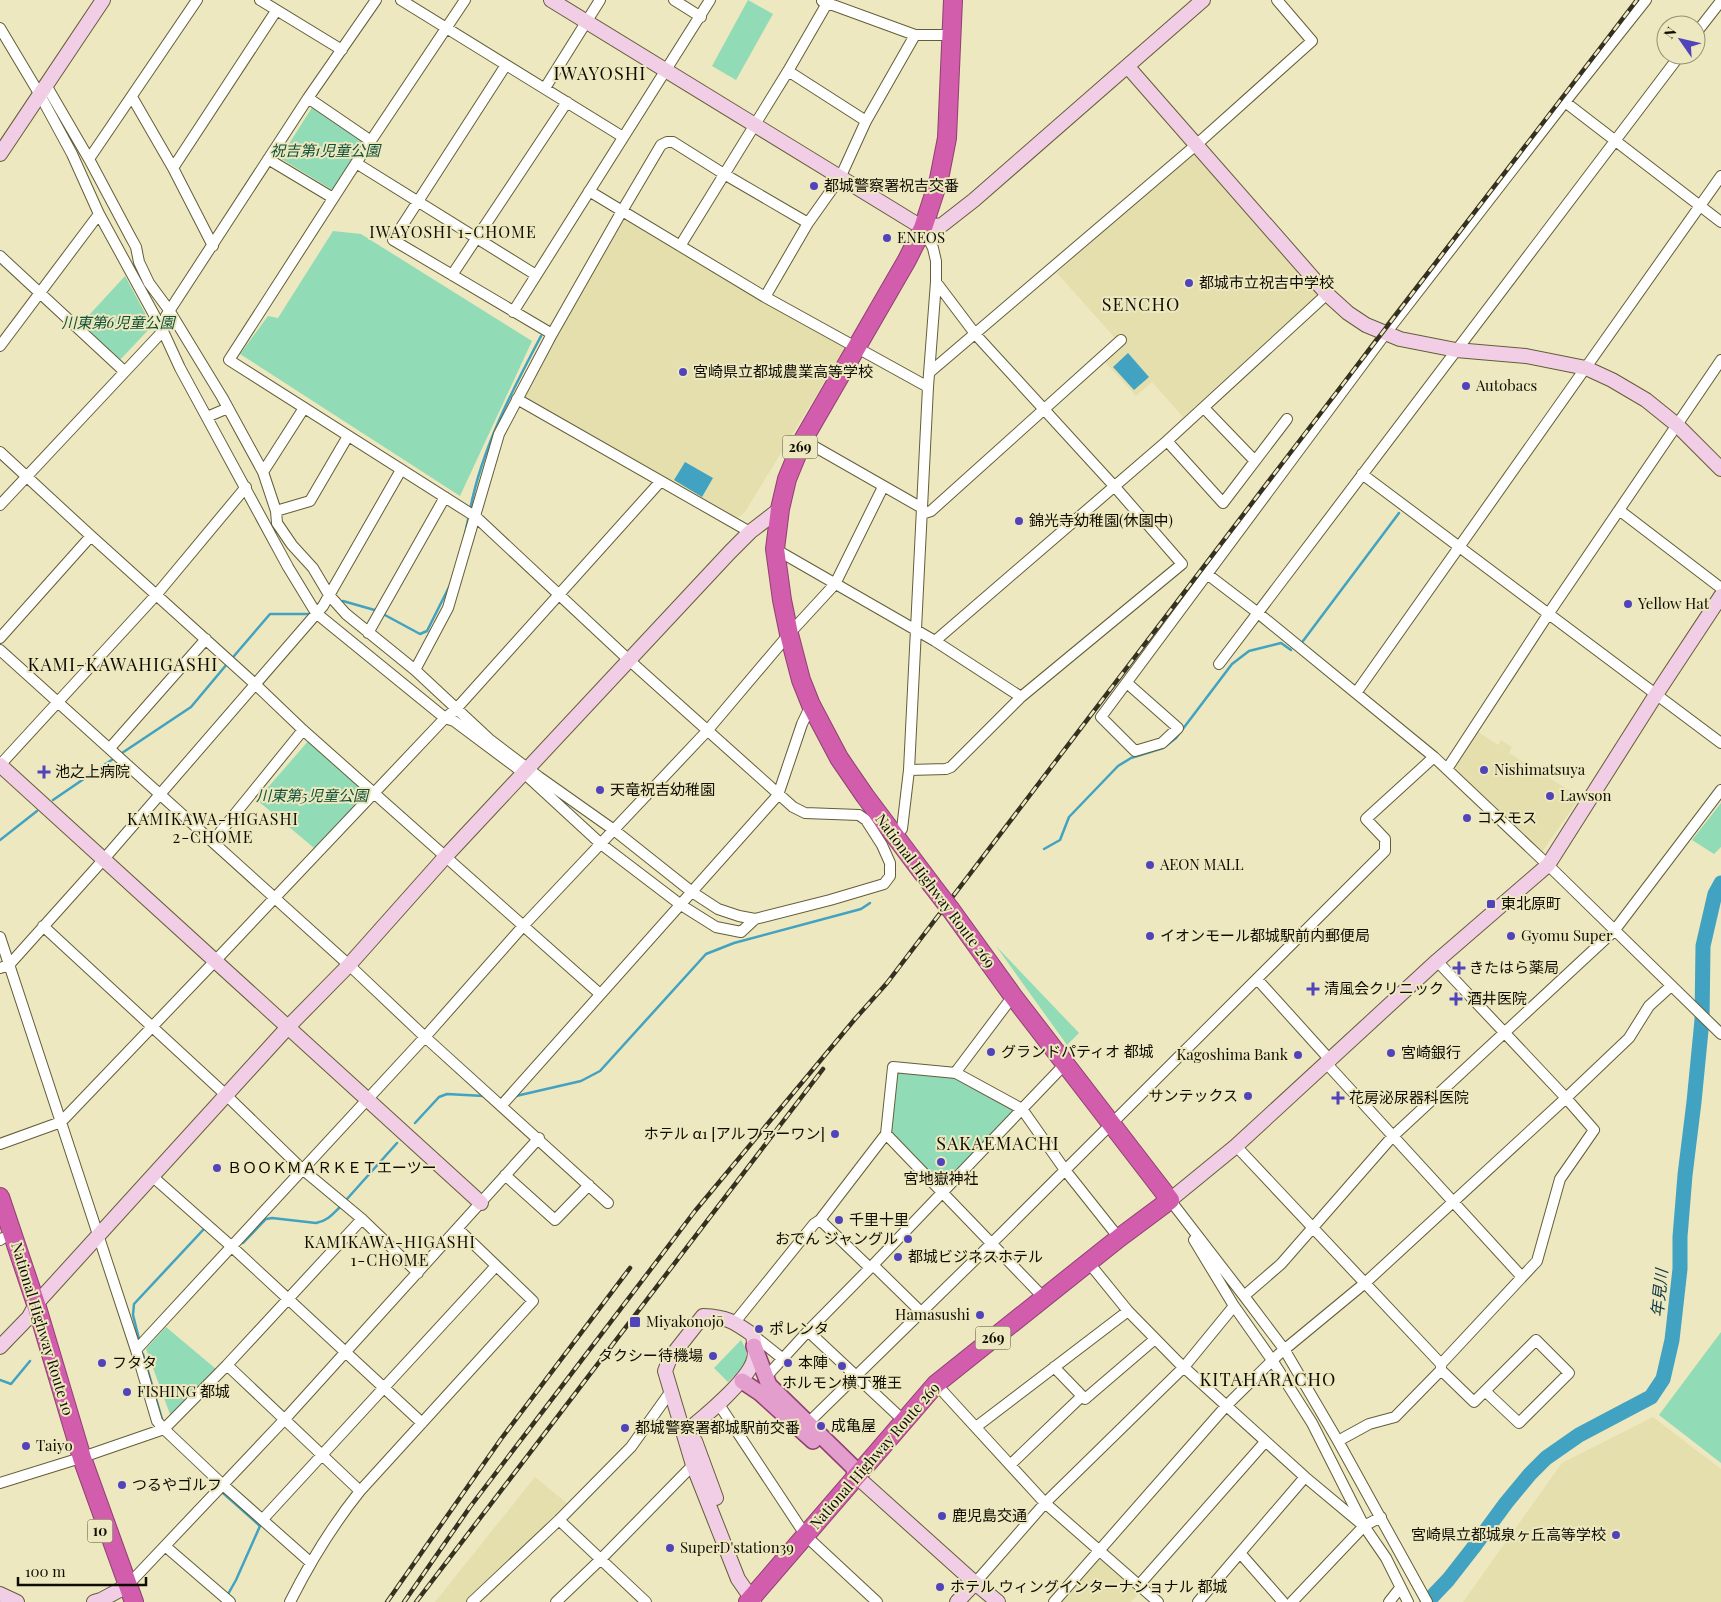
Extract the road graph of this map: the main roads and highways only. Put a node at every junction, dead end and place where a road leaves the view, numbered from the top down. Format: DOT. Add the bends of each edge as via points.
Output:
graph roads {
  1 [pos="954,0"];
  2 [pos="0,1197"];
  3 [pos="1,1236"];
  4 [pos="32,1310"];
  5 [pos="753,1340"];
  6 [pos="742,1381"];
  7 [pos="856,1476"];
  8 [pos="127,1595"];
  9 [pos="751,1601"];
  1 -- 7 [label="highway, National Highway Route 269 / 269, bridge" via="947,138 938,179 923,228 908,260 802,440 787,479 775,549 782,600 801,680 839,758 1012,996 1170,1200 936,1384"];
  2 -- 4 [label="highway, National Highway Route 10 / 10"];
  3 -- 4 [label="highway, National Highway Route 10 / 10"];
  4 -- 8 [label="highway, National Highway Route 10 / 10" via="78,1459"];
  5 -- 7 [label="main road" via="768,1386 853,1467"];
  6 -- 7 [label="main road" via="760,1393 847,1473"];
  7 -- 9 [label="highway, National Highway Route 269 / 269"];
}
